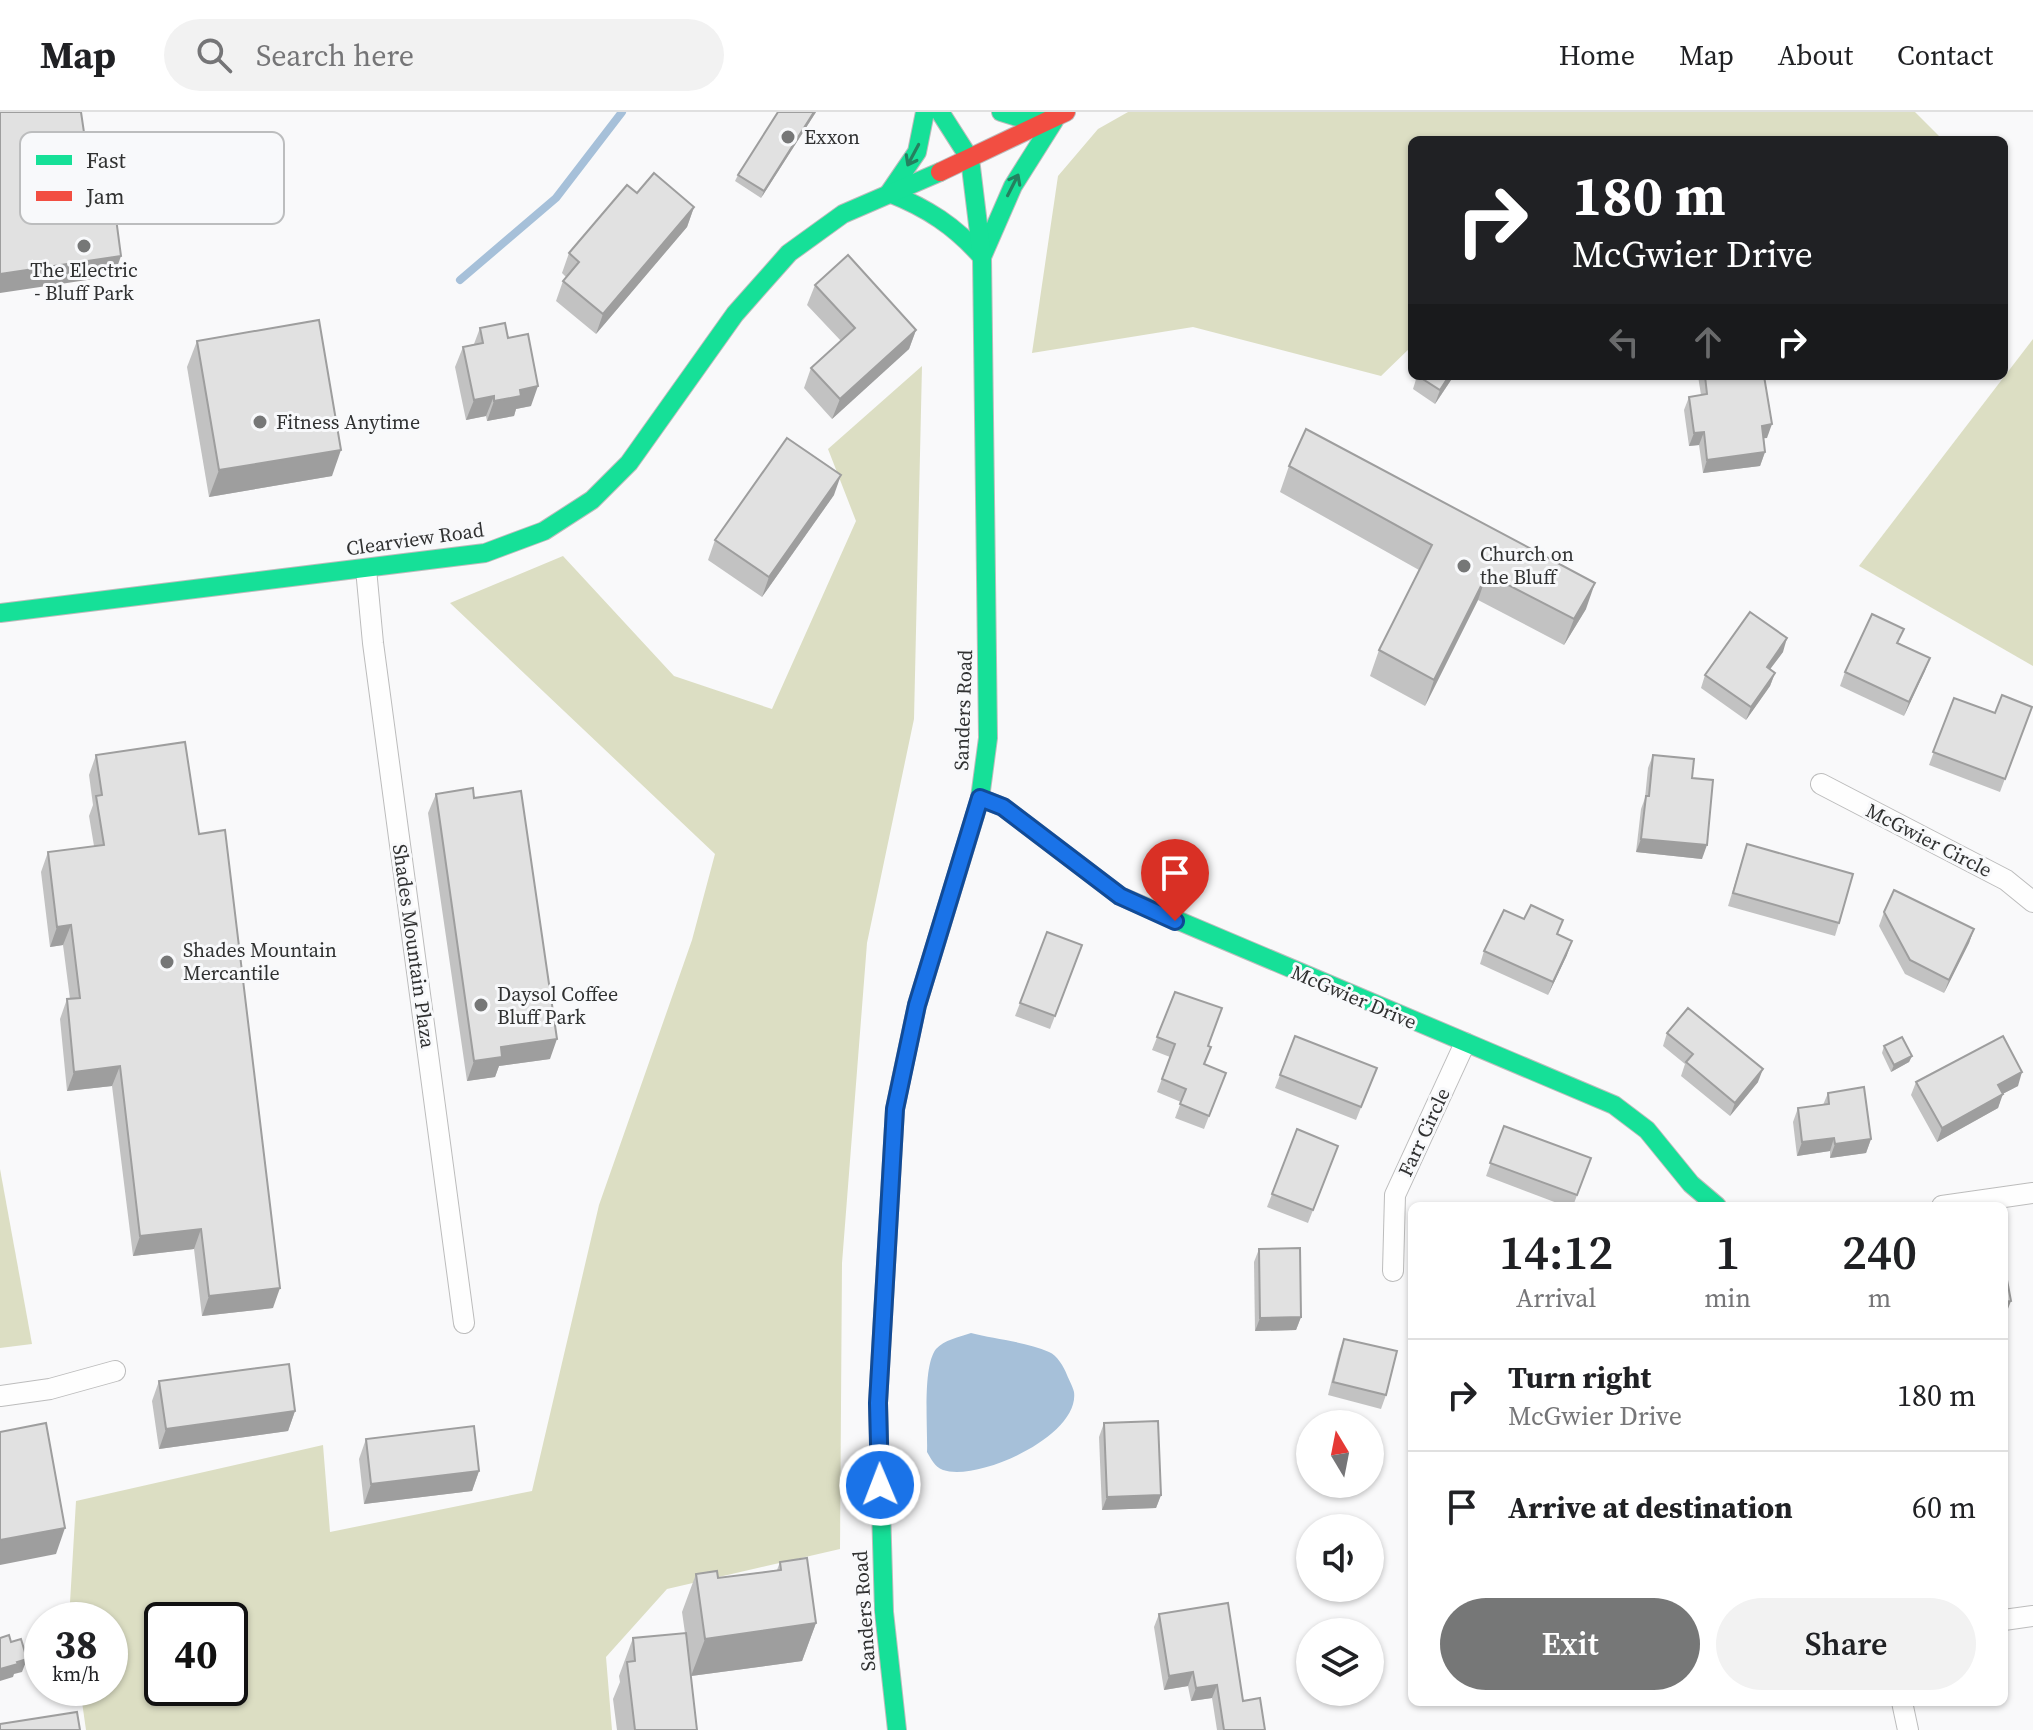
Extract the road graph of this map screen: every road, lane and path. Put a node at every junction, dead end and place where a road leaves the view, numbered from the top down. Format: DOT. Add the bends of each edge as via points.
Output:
graph roads {
  1 [pos="925,112"];
  2 [pos="940,112"];
  3 [pos="1001,112"];
  4 [pos="1062,114"];
  5 [pos="970,159"];
  6 [pos="889,193"];
  7 [pos="982,257"];
  8 [pos="366,569"];
  9 [pos="0,613"];
  10 [pos="1821,784"];
  11 [pos="980,798"];
  12 [pos="2033,902"];
  13 [pos="1465,1043"];
  14 [pos="2033,1193"];
  15 [pos="1712,1202"];
  16 [pos="1970,1202"];
  17 [pos="1393,1271"];
  18 [pos="464,1323"];
  19 [pos="115,1371"];
  20 [pos="0,1396"];
  21 [pos="2033,1616"];
  22 [pos="2008,1619"];
  23 [pos="1903,1706"];
  24 [pos="897,1730"];
  25 [pos="1908,1730"];
  1 -- 6 [label="street, one-way" via="917,152"];
  2 -- 5 [label="street"];
  3 -- 4 [label="street" via="1017,117"];
  4 -- 5 [label="street, Clearview Road"];
  7 -- 4 [label="street, one-way" via="1028,156"];
  5 -- 6 [label="street, Clearview Road"];
  5 -- 7 [label="street, Sanders Road"];
  6 -- 7 [label="street" via="932,210"];
  6 -- 8 [label="street, Clearview Road" via="843,214 789,253 735,314 629,463 592,500 544,531 485,553"];
  7 -- 11 [label="street, Sanders Road" via="988,738"];
  8 -- 9 [label="street, Clearview Road"];
  8 -- 18 [label="street, Shades Mountain Plaza"];
  10 -- 12 [label="street, McGwier Circle" via="2006,880"];
  11 -- 13 [label="street, McGwier Drive" via="1003,807 1120,896"];
  11 -- 24 [label="street, Sanders Road" via="917,1005 895,1109 878,1403 884,1612"];
  13 -- 15 [label="street, McGwier Drive" via="1614,1105 1647,1130"];
  13 -- 17 [label="street, Farr Circle" via="1395,1195"];
  14 -- 16 [label="street"];
  19 -- 20 [label="street"];
  21 -- 22 [label="street"];
  23 -- 25 [label="street"];
}
